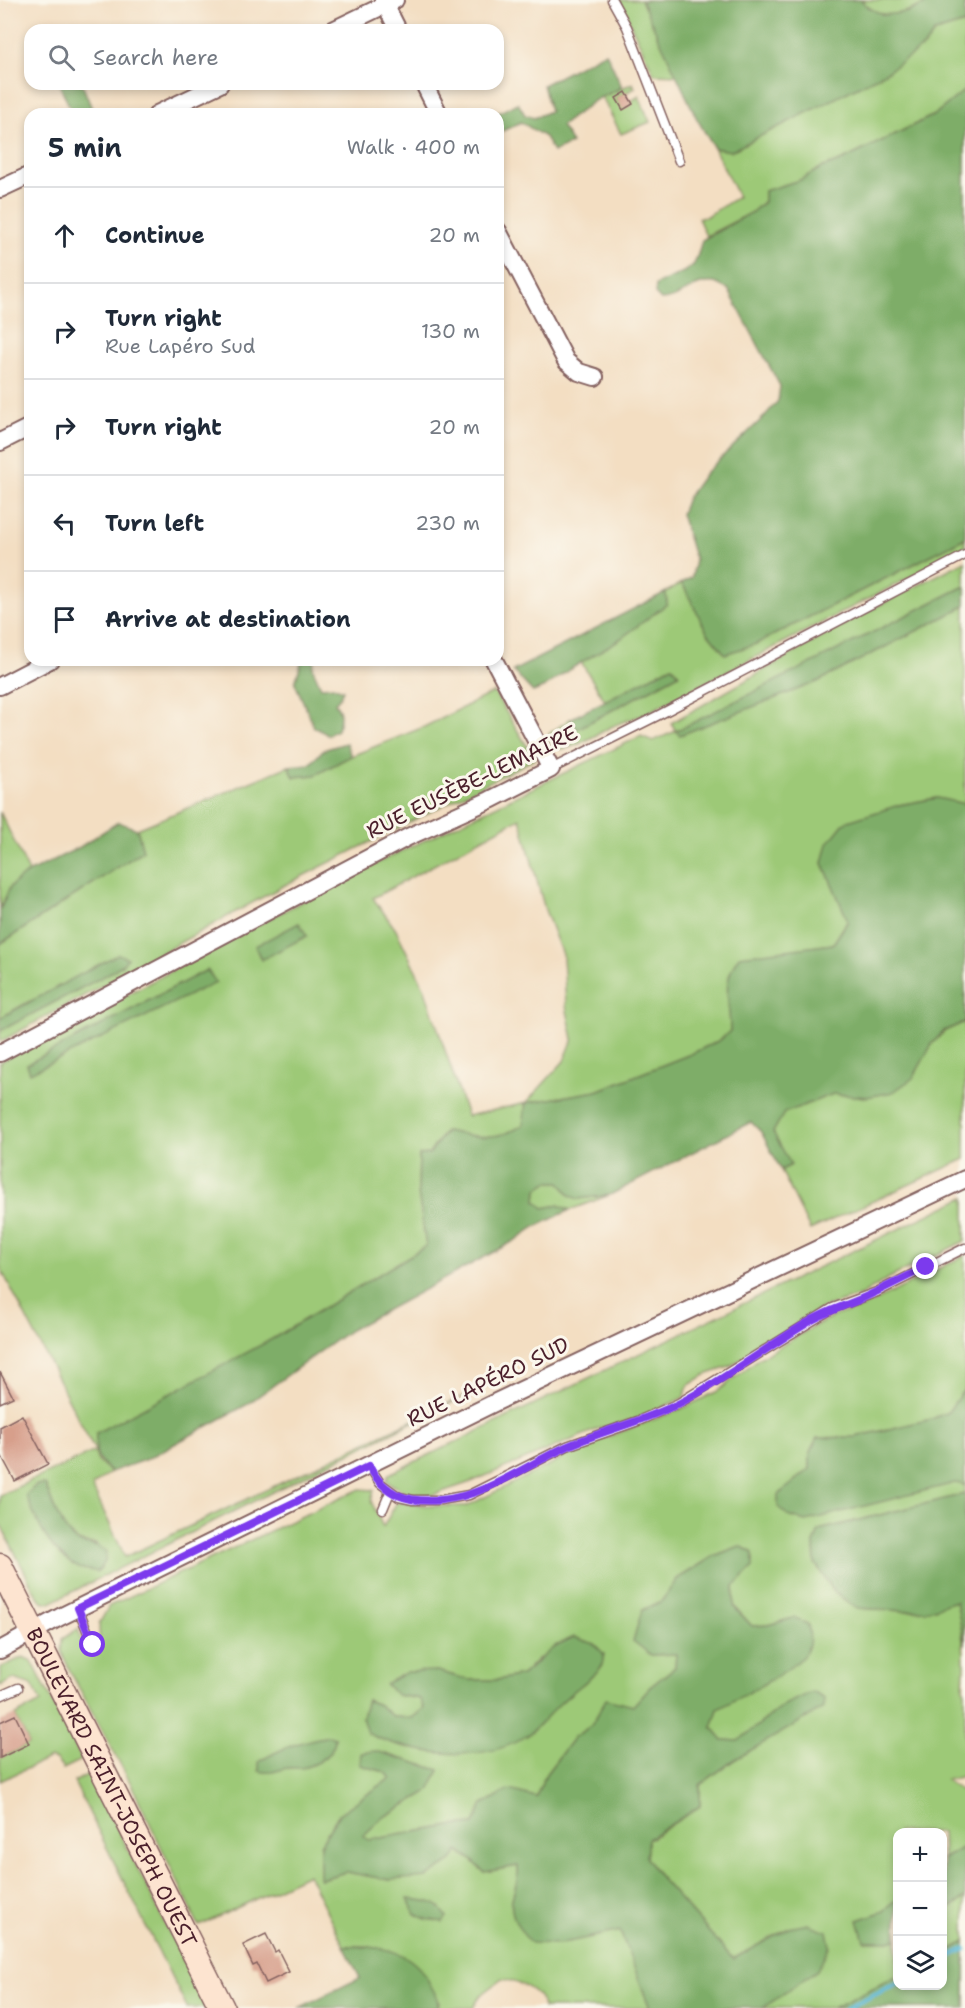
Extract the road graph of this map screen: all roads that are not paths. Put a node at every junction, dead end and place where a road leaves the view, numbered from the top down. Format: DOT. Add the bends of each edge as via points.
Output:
graph roads {
  1 [pos="612,0"];
  2 [pos="388,2"];
  3 [pos="345,24"];
  4 [pos="396,24"];
  5 [pos="208,90"];
  6 [pos="427,90"];
  7 [pos="170,108"];
  8 [pos="436,108"];
  9 [pos="679,161"];
  10 [pos="24,178"];
  11 [pos="0,189"];
  12 [pos="504,242"];
  13 [pos="595,377"];
  14 [pos="24,430"];
  15 [pos="0,442"];
  16 [pos="965,555"];
  17 [pos="38,666"];
  18 [pos="497,666"];
  19 [pos="0,686"];
  20 [pos="551,769"];
  21 [pos="0,1053"];
  22 [pos="965,1179"];
  23 [pos="965,1248"];
  24 [pos="369,1466"];
  25 [pos="390,1492"];
  26 [pos="383,1509"];
  27 [pos="0,1566"];
  28 [pos="78,1608"];
  29 [pos="33,1632"];
  30 [pos="93,1645"];
  31 [pos="0,1650"];
  32 [pos="18,1688"];
  33 [pos="0,1696"];
  34 [pos="222,2008"];
  1 -- 9 [label="lane" via="627,27"];
  2 -- 3 [label="street"];
  2 -- 4 [label="street"];
  5 -- 7 [label="street"];
  6 -- 8 [label="street"];
  10 -- 11 [label="street"];
  12 -- 13 [label="street" via="566,361 579,372"];
  14 -- 15 [label="street"];
  16 -- 20 [label="lane, RUE EUSÈBE-LEMAIRE"];
  17 -- 19 [label="street"];
  18 -- 20 [label="street"];
  20 -- 21 [label="street, RUE EUSÈBE-LEMAIRE" via="377,853"];
  22 -- 24 [label="street, RUE LAPÉRO SUD"];
  23 -- 25 [label="lane" via="877,1292 833,1308 679,1403 567,1446 469,1495 413,1500"];
  24 -- 25 [label="lane"];
  24 -- 28 [label="street, RUE LAPÉRO SUD"];
  25 -- 26 [label="lane"];
  27 -- 29 [label="street, BOULEVARD SAINT-JOSEPH OUEST"];
  28 -- 29 [label="street, RUE LAPÉRO SUD"];
  28 -- 30 [label="lane"];
  29 -- 31 [label="street, RUE LAPÉRO SUD"];
  29 -- 34 [label="street, BOULEVARD SAINT-JOSEPH OUEST"];
  32 -- 33 [label="lane"];
}
